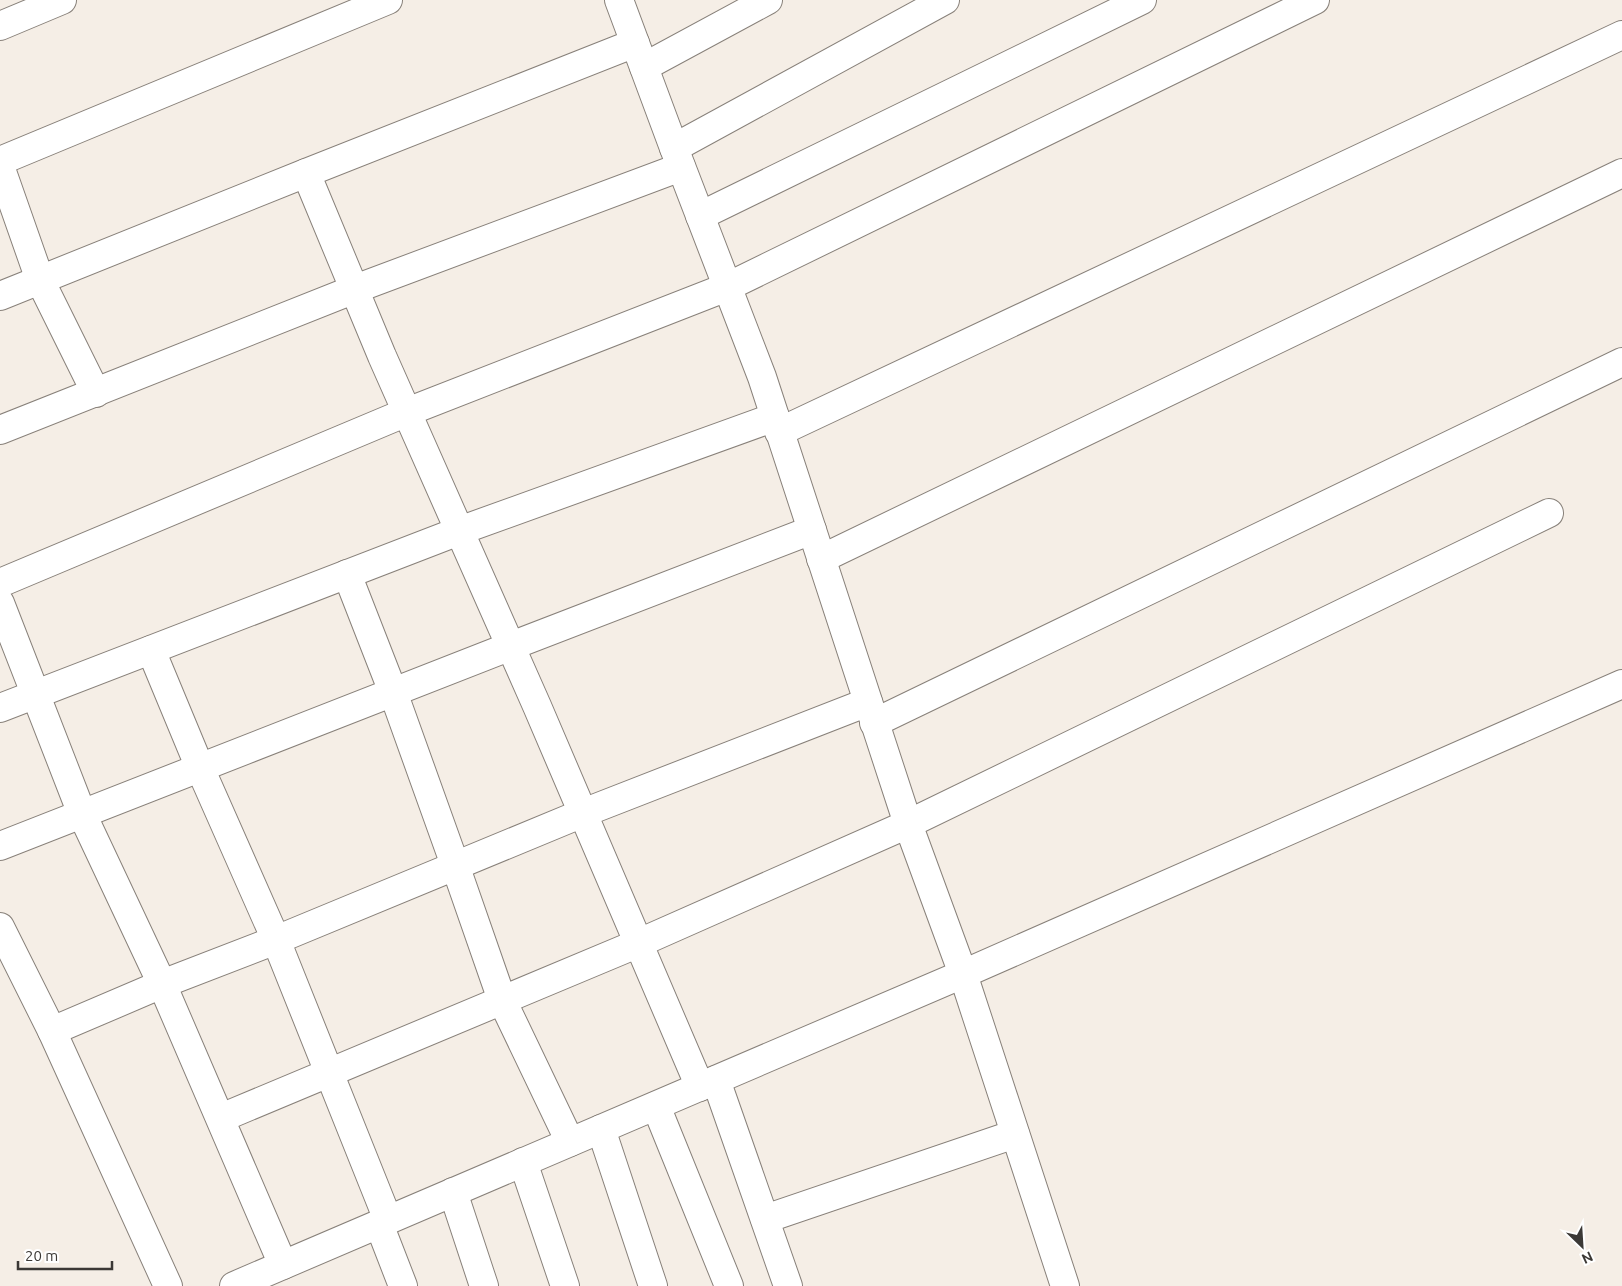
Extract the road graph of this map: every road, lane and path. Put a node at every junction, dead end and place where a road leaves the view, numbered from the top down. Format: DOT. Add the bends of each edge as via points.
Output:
graph roads {
  1 [pos="62,0"];
  2 [pos="388,0"];
  3 [pos="619,0"];
  4 [pos="768,0"];
  5 [pos="945,0"];
  6 [pos="1142,0"];
  7 [pos="1315,0"];
  8 [pos="0,26"];
  9 [pos="1622,35"];
  10 [pos="639,55"];
  11 [pos="678,157"];
  12 [pos="0,161"];
  13 [pos="0,166"];
  14 [pos="306,172"];
  15 [pos="1622,172"];
  16 [pos="700,216"];
  17 [pos="40,280"];
  18 [pos="727,287"];
  19 [pos="355,289"];
  20 [pos="0,296"];
  21 [pos="1622,362"];
  22 [pos="96,393"];
  23 [pos="407,412"];
  24 [pos="777,424"];
  25 [pos="0,430"];
  26 [pos="1550,513"];
  27 [pos="812,530"];
  28 [pos="459,531"];
  29 [pos="821,559"];
  30 [pos="347,574"];
  31 [pos="0,583"];
  32 [pos="0,603"];
  33 [pos="510,646"];
  34 [pos="151,650"];
  35 [pos="1622,684"];
  36 [pos="393,692"];
  37 [pos="34,695"];
  38 [pos="0,708"];
  39 [pos="871,712"];
  40 [pos="200,768"];
  41 [pos="583,813"];
  42 [pos="82,814"];
  43 [pos="908,824"];
  44 [pos="0,846"];
  45 [pos="455,865"];
  46 [pos="0,927"];
  47 [pos="276,940"];
  48 [pos="638,943"];
  49 [pos="963,974"];
  50 [pos="162,984"];
  51 [pos="502,1000"];
  52 [pos="52,1031"];
  53 [pos="329,1073"];
  54 [pos="708,1083"];
  55 [pos="656,1106"];
  56 [pos="221,1118"];
  57 [pos="601,1129"];
  58 [pos="1015,1134"];
  59 [pos="570,1142"];
  60 [pos="523,1162"];
  61 [pos="453,1192"];
  62 [pos="765,1219"];
  63 [pos="383,1222"];
  64 [pos="273,1275"];
  65 [pos="168,1286"];
  66 [pos="234,1286"];
  67 [pos="403,1286"];
  68 [pos="484,1286"];
  69 [pos="565,1286"];
  70 [pos="653,1286"];
  71 [pos="729,1286"];
  72 [pos="788,1286"];
  73 [pos="1065,1286"];
  1 -- 8 [label="street"];
  2 -- 12 [label="street"];
  3 -- 10 [label="street"];
  4 -- 10 [label="street"];
  5 -- 11 [label="street"];
  6 -- 16 [label="street"];
  7 -- 18 [label="street"];
  9 -- 24 [label="street"];
  10 -- 11 [label="street"];
  10 -- 14 [label="street"];
  11 -- 16 [label="street"];
  11 -- 19 [label="street"];
  13 -- 17 [label="street"];
  14 -- 17 [label="street"];
  14 -- 19 [label="street"];
  15 -- 29 [label="street"];
  16 -- 18 [label="street"];
  17 -- 20 [label="street"];
  17 -- 22 [label="street"];
  18 -- 23 [label="street"];
  18 -- 24 [label="street"];
  19 -- 22 [label="street"];
  19 -- 23 [label="street"];
  21 -- 39 [label="street"];
  22 -- 25 [label="street"];
  23 -- 28 [label="street"];
  23 -- 31 [label="street"];
  24 -- 27 [label="street"];
  24 -- 28 [label="street"];
  26 -- 43 [label="street"];
  27 -- 29 [label="street"];
  27 -- 33 [label="street"];
  28 -- 30 [label="street"];
  28 -- 33 [label="street"];
  29 -- 39 [label="street"];
  30 -- 34 [label="street"];
  30 -- 36 [label="street"];
  32 -- 37 [label="street"];
  33 -- 36 [label="street"];
  33 -- 41 [label="street"];
  34 -- 37 [label="street"];
  34 -- 40 [label="street"];
  35 -- 49 [label="street"];
  36 -- 40 [label="street"];
  36 -- 45 [label="street"];
  37 -- 38 [label="street"];
  37 -- 42 [label="street"];
  39 -- 41 [label="street"];
  39 -- 43 [label="street"];
  40 -- 42 [label="street"];
  40 -- 47 [label="street"];
  41 -- 45 [label="street"];
  41 -- 48 [label="street"];
  42 -- 44 [label="street"];
  42 -- 50 [label="street"];
  43 -- 48 [label="street"];
  43 -- 49 [label="street"];
  45 -- 47 [label="street"];
  45 -- 51 [label="street"];
  46 -- 52 [label="street"];
  47 -- 50 [label="street"];
  47 -- 53 [label="street"];
  48 -- 51 [label="street"];
  48 -- 54 [label="street"];
  49 -- 54 [label="street"];
  49 -- 58 [label="street"];
  50 -- 52 [label="street"];
  50 -- 56 [label="street"];
  51 -- 53 [label="street"];
  51 -- 59 [label="street"];
  52 -- 65 [label="street"];
  53 -- 56 [label="street"];
  53 -- 63 [label="street"];
  54 -- 55 [label="street"];
  54 -- 62 [label="street"];
  55 -- 57 [label="street"];
  55 -- 71 [label="street"];
  56 -- 64 [label="street"];
  57 -- 59 [label="street"];
  57 -- 70 [label="street"];
  58 -- 62 [label="street"];
  58 -- 73 [label="street"];
  59 -- 60 [label="street"];
  60 -- 61 [label="street"];
  60 -- 69 [label="street"];
  61 -- 63 [label="street"];
  61 -- 68 [label="street"];
  62 -- 72 [label="street"];
  63 -- 64 [label="street"];
  63 -- 67 [label="street"];
  64 -- 66 [label="street"];
}
